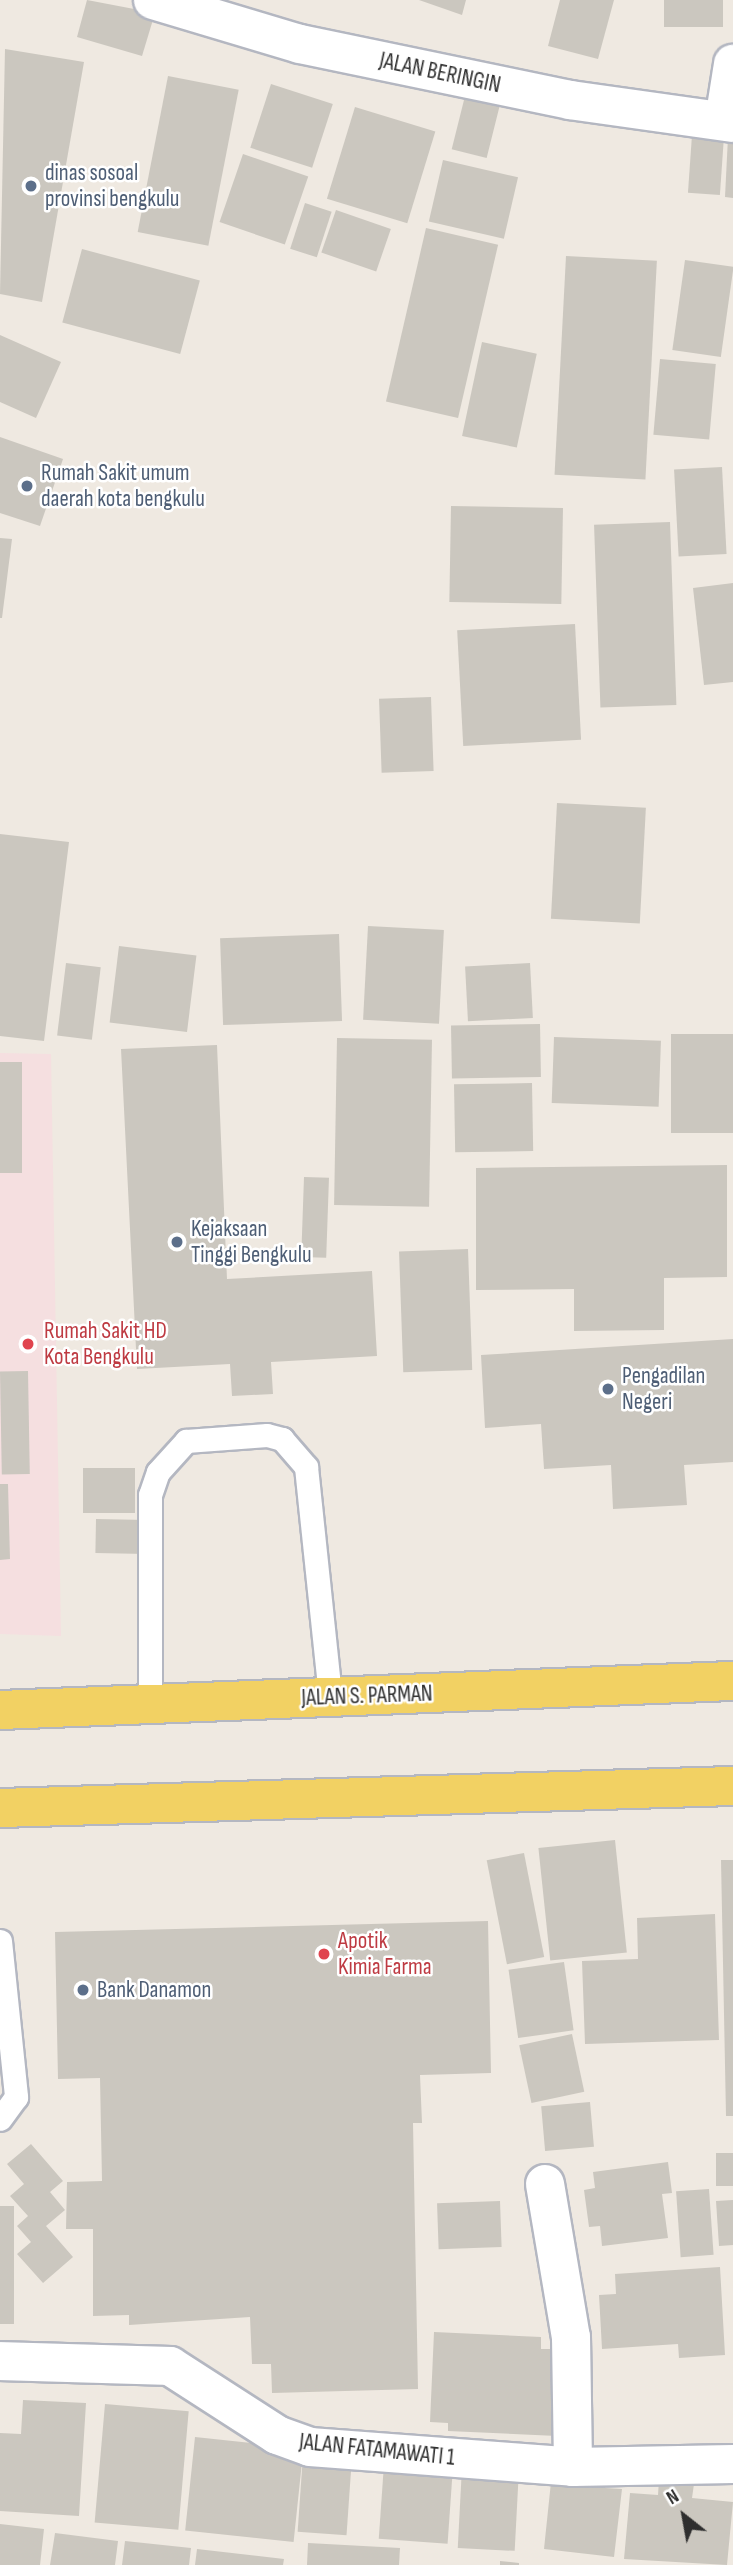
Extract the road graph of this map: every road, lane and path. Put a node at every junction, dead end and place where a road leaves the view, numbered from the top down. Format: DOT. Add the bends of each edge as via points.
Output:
graph roads {
  1 [pos="153,0"];
  2 [pos="733,64"];
  3 [pos="728,122"];
  4 [pos="733,1682"];
  5 [pos="330,1697"];
  6 [pos="150,1703"];
  7 [pos="0,1710"];
  8 [pos="733,1786"];
  9 [pos="0,1808"];
  10 [pos="0,1941"];
  11 [pos="0,2119"];
  12 [pos="545,2183"];
  13 [pos="0,2361"];
  14 [pos="733,2464"];
  15 [pos="573,2468"];
  1 -- 3 [label="street, JALAN BERINGIN" via="300,44 570,100"];
  2 -- 3 [label="street"];
  4 -- 5 [label="main road, JALAN S. PARMAN"];
  5 -- 6 [label="main road, JALAN S. PARMAN"];
  5 -- 6 [label="lane" via="306,1467 282,1439 267,1435 186,1441 158,1472 150,1495"];
  6 -- 7 [label="main road, JALAN S. PARMAN"];
  8 -- 9 [label="main road"];
  10 -- 11 [label="lane" via="16,2097"];
  12 -- 15 [label="street" via="571,2337"];
  13 -- 15 [label="street, JALAN FATAMAWATI 1" via="170,2367 277,2435 310,2447"];
  14 -- 15 [label="street, JALAN FATAMAWATI 1"];
}
